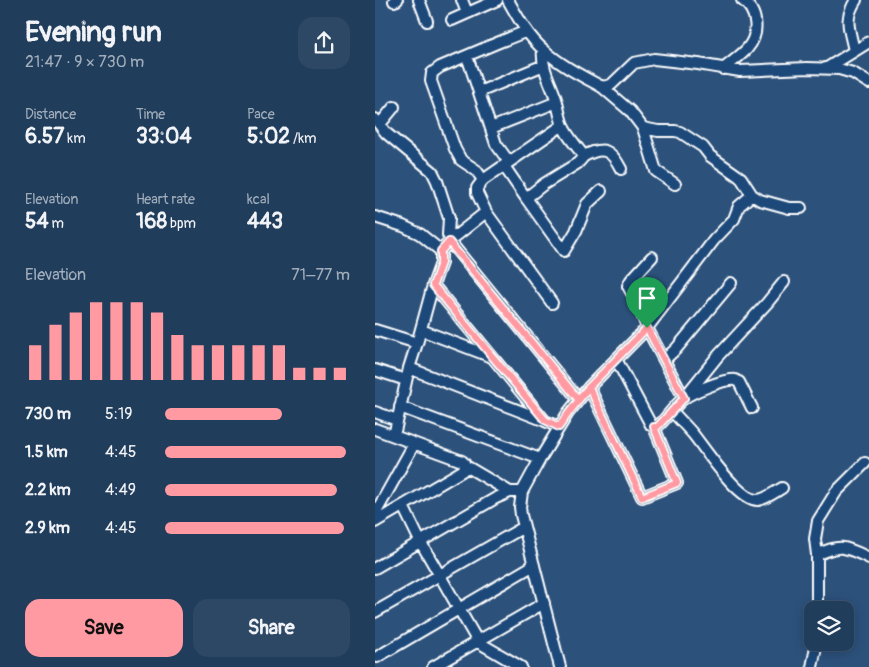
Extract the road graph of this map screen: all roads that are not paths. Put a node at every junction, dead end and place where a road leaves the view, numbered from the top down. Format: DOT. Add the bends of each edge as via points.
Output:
graph roads {
  1 [pos="419,0"];
  2 [pos="461,0"];
  3 [pos="497,0"];
  4 [pos="508,0"];
  5 [pos="743,0"];
  6 [pos="856,0"];
  7 [pos="467,13"];
  8 [pos="452,20"];
  9 [pos="427,21"];
  10 [pos="527,31"];
  11 [pos="869,42"];
  12 [pos="543,50"];
  13 [pos="854,51"];
  14 [pos="467,56"];
  15 [pos="543,65"];
  16 [pos="827,68"];
  17 [pos="723,69"];
  18 [pos="869,83"];
  19 [pos="601,87"];
  20 [pos="479,92"];
  21 [pos="557,102"];
  22 [pos="394,107"];
  23 [pos="563,125"];
  24 [pos="379,127"];
  25 [pos="491,128"];
  26 [pos="643,128"];
  27 [pos="584,156"];
  28 [pos="506,164"];
  29 [pos="621,169"];
  30 [pos="483,180"];
  31 [pos="675,184"];
  32 [pos="601,191"];
  33 [pos="752,195"];
  34 [pos="526,198"];
  35 [pos="801,208"];
  36 [pos="486,212"];
  37 [pos="375,217"];
  38 [pos="451,241"];
  39 [pos="441,251"];
  40 [pos="652,257"];
  41 [pos="784,282"];
  42 [pos="731,283"];
  43 [pos="433,285"];
  44 [pos="552,303"];
  45 [pos="647,328"];
  46 [pos="375,330"];
  47 [pos="421,330"];
  48 [pos="417,343"];
  49 [pos="493,358"];
  50 [pos="616,359"];
  51 [pos="664,360"];
  52 [pos="409,368"];
  53 [pos="375,370"];
  54 [pos="406,380"];
  55 [pos="589,387"];
  56 [pos="684,398"];
  57 [pos="578,399"];
  58 [pos="400,407"];
  59 [pos="752,408"];
  60 [pos="672,411"];
  61 [pos="375,412"];
  62 [pos="397,420"];
  63 [pos="545,420"];
  64 [pos="559,427"];
  65 [pos="654,427"];
  66 [pos="375,430"];
  67 [pos="394,436"];
  68 [pos="414,444"];
  69 [pos="540,459"];
  70 [pos="865,463"];
  71 [pos="466,466"];
  72 [pos="782,488"];
  73 [pos="511,492"];
  74 [pos="522,492"];
  75 [pos="403,506"];
  76 [pos="375,514"];
  77 [pos="375,522"];
  78 [pos="524,527"];
  79 [pos="420,541"];
  80 [pos="817,555"];
  81 [pos="869,558"];
  82 [pos="534,565"];
  83 [pos="375,568"];
  84 [pos="439,575"];
  85 [pos="817,601"];
  86 [pos="544,603"];
  87 [pos="459,609"];
  88 [pos="375,612"];
  89 [pos="477,642"];
  90 [pos="815,651"];
  91 [pos="377,657"];
  92 [pos="433,667"];
  93 [pos="521,667"];
  94 [pos="560,667"];
  95 [pos="811,667"];
  1 -- 9 [label="street"];
  2 -- 7 [label="street"];
  3 -- 7 [label="street"];
  4 -- 10 [label="street"];
  5 -- 17 [label="street" via="753,11 755,35 747,50"];
  6 -- 13 [label="street" via="848,20"];
  7 -- 8 [label="street"];
  10 -- 12 [label="street"];
  10 -- 14 [label="street"];
  11 -- 13 [label="street"];
  12 -- 15 [label="street"];
  12 -- 19 [label="street"];
  13 -- 16 [label="street"];
  14 -- 20 [label="street"];
  14 -- 30 [label="street" via="432,73 431,81 455,149 461,160 476,170"];
  15 -- 20 [label="street"];
  15 -- 21 [label="street"];
  16 -- 17 [label="street" via="751,72"];
  16 -- 18 [label="street" via="850,71"];
  17 -- 19 [label="street" via="685,62 645,60 634,63 611,85"];
  19 -- 26 [label="street" via="631,111"];
  20 -- 25 [label="street"];
  21 -- 23 [label="street"];
  21 -- 25 [label="street"];
  22 -- 24 [label="street"];
  23 -- 27 [label="street"];
  23 -- 28 [label="street"];
  24 -- 38 [label="street" via="432,171 449,218"];
  25 -- 28 [label="street"];
  26 -- 31 [label="street" via="656,171"];
  26 -- 33 [label="street" via="675,131 687,136 741,178"];
  27 -- 29 [label="street" via="600,149 608,152"];
  27 -- 34 [label="street"];
  28 -- 30 [label="street"];
  28 -- 34 [label="street"];
  30 -- 36 [label="street" via="477,193"];
  32 -- 34 [label="street" via="587,204 563,251"];
  33 -- 35 [label="street" via="775,205"];
  33 -- 45 [label="street" via="739,206 734,219 713,240"];
  36 -- 38 [label="street"];
  36 -- 44 [label="street"];
  37 -- 39 [label="street" via="420,234"];
  38 -- 39 [label="street"];
  38 -- 57 [label="street"];
  39 -- 43 [label="street" via="441,263"];
  40 -- 45 [label="street" via="628,286"];
  41 -- 56 [label="street"];
  42 -- 51 [label="street"];
  43 -- 47 [label="street"];
  43 -- 49 [label="street"];
  45 -- 50 [label="street"];
  45 -- 51 [label="street"];
  46 -- 48 [label="street"];
  47 -- 48 [label="street"];
  47 -- 49 [label="street"];
  48 -- 52 [label="street"];
  49 -- 63 [label="street"];
  50 -- 55 [label="street"];
  50 -- 65 [label="street"];
  51 -- 56 [label="street"];
  52 -- 54 [label="street"];
  52 -- 63 [label="street"];
  53 -- 54 [label="street"];
  54 -- 58 [label="street"];
  55 -- 57 [label="street"];
  55 -- 65 [label="street" via="642,497 677,483"];
  56 -- 59 [label="street" via="735,380"];
  56 -- 60 [label="street"];
  57 -- 64 [label="street"];
  58 -- 62 [label="street"];
  58 -- 69 [label="street"];
  60 -- 65 [label="street"];
  60 -- 72 [label="street" via="746,496 759,500"];
  61 -- 62 [label="street"];
  62 -- 67 [label="street"];
  63 -- 64 [label="street"];
  64 -- 69 [label="street"];
  66 -- 67 [label="street"];
  67 -- 68 [label="street"];
  68 -- 71 [label="street" via="462,461"];
  68 -- 76 [label="street"];
  69 -- 74 [label="street"];
  70 -- 80 [label="street" via="836,492 818,521"];
  71 -- 73 [label="street"];
  71 -- 75 [label="street"];
  73 -- 74 [label="street"];
  73 -- 79 [label="street"];
  74 -- 78 [label="street" via="520,507"];
  75 -- 77 [label="street"];
  75 -- 79 [label="street"];
  78 -- 82 [label="street"];
  78 -- 84 [label="street"];
  79 -- 83 [label="street"];
  79 -- 84 [label="street"];
  80 -- 81 [label="street" via="837,547"];
  80 -- 85 [label="street"];
  82 -- 86 [label="street"];
  82 -- 87 [label="street"];
  84 -- 87 [label="street"];
  84 -- 88 [label="street"];
  86 -- 89 [label="street"];
  86 -- 94 [label="street"];
  87 -- 89 [label="street"];
  87 -- 91 [label="street"];
  89 -- 92 [label="street"];
  89 -- 93 [label="street"];
  90 -- 95 [label="street"];
}
